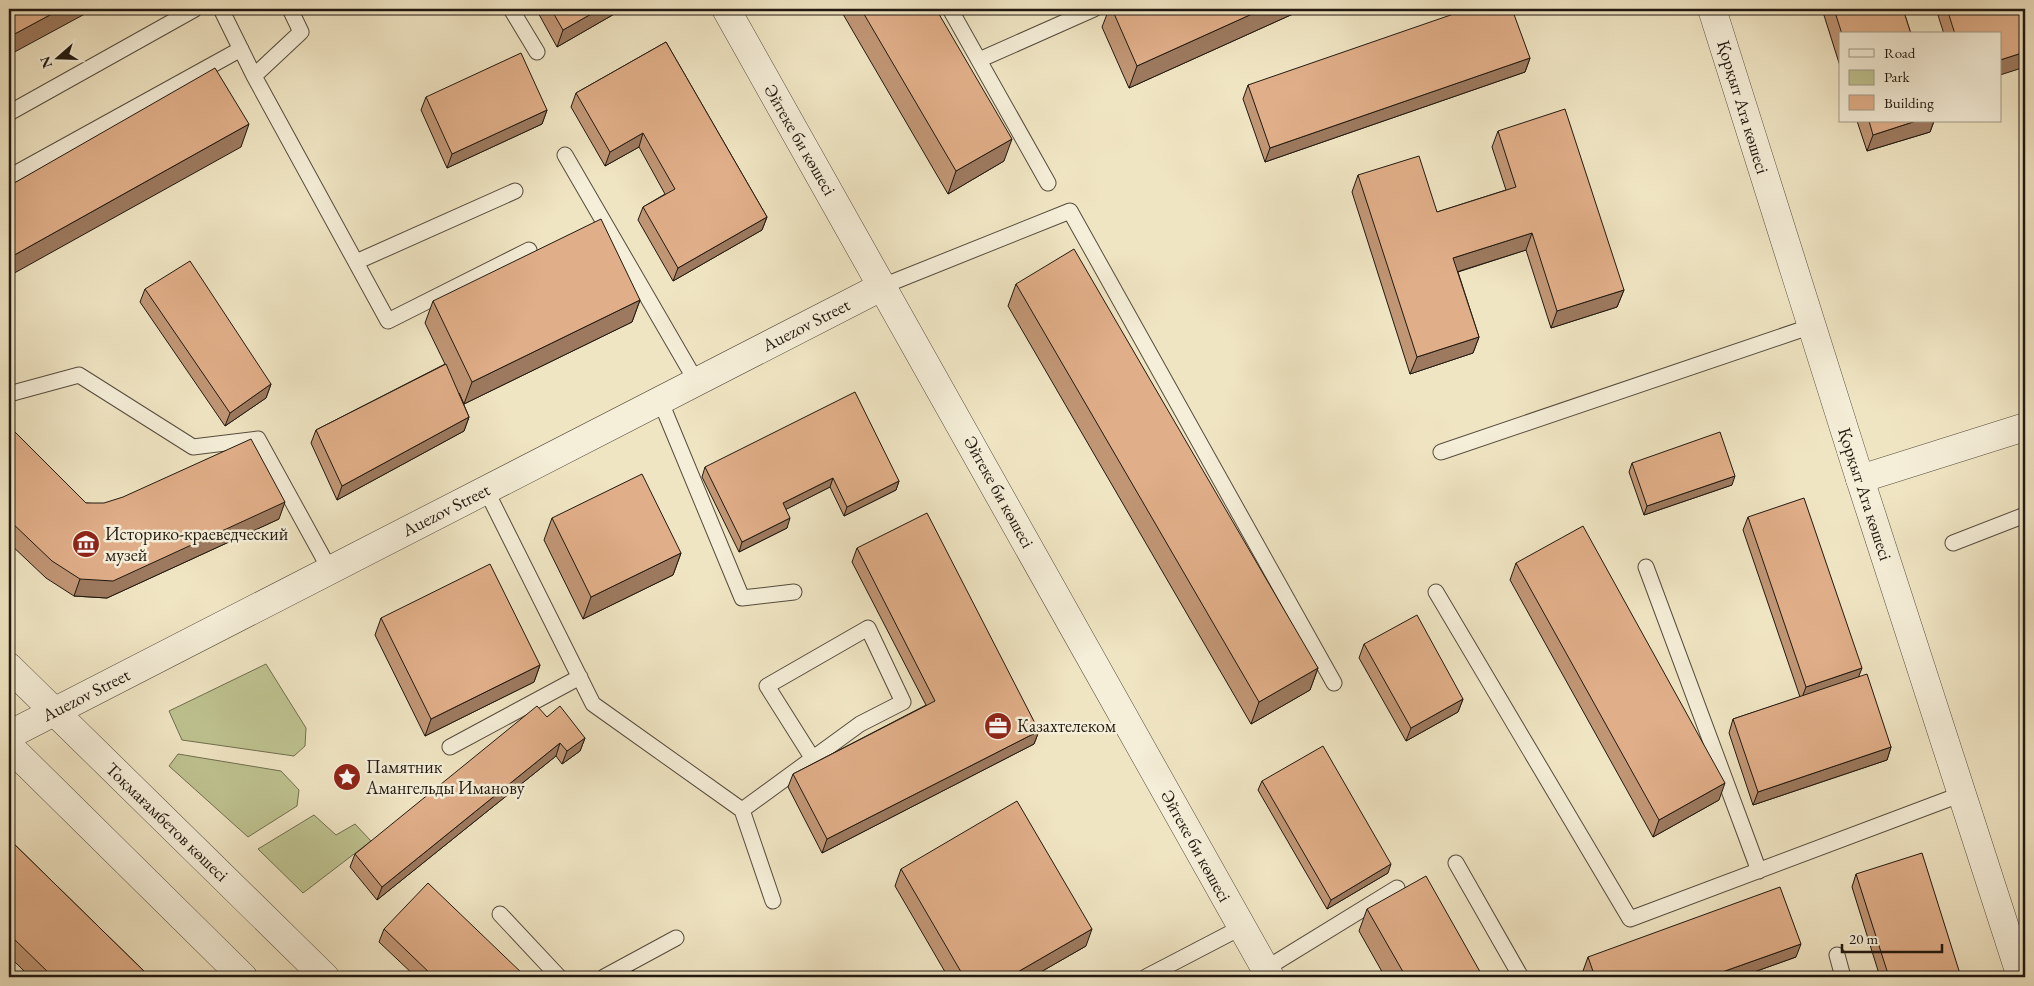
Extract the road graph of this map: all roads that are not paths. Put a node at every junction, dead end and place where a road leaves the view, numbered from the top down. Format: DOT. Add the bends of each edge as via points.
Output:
graph roads {
  1 [pos="195,9"];
  2 [pos="221,9"];
  3 [pos="290,9"];
  4 [pos="511,9"];
  5 [pos="726,9"];
  6 [pos="950,9"];
  7 [pos="1094,9"];
  8 [pos="1712,9"];
  9 [pos="241,49"];
  10 [pos="537,52"];
  11 [pos="979,60"];
  12 [pos="254,76"];
  13 [pos="9,113"];
  14 [pos="564,155"];
  15 [pos="9,177"];
  16 [pos="1048,183"];
  17 [pos="515,191"];
  18 [pos="529,250"];
  19 [pos="356,262"];
  20 [pos="883,286"];
  21 [pos="1812,326"];
  22 [pos="696,381"];
  23 [pos="9,394"];
  24 [pos="660,400"];
  25 [pos="2025,427"];
  26 [pos="1441,452"];
  27 [pos="1860,479"];
  28 [pos="486,490"];
  29 [pos="2025,516"];
  30 [pos="1953,543"];
  31 [pos="1646,567"];
  32 [pos="330,570"];
  33 [pos="794,592"];
  34 [pos="1436,592"];
  35 [pos="9,667"];
  36 [pos="580,677"];
  37 [pos="1334,683"];
  38 [pos="53,712"];
  39 [pos="9,734"];
  40 [pos="9,746"];
  41 [pos="450,747"];
  42 [pos="813,759"];
  43 [pos="1962,794"];
  44 [pos="742,810"];
  45 [pos="1456,863"];
  46 [pos="1759,871"];
  47 [pos="1398,888"];
  48 [pos="773,901"];
  49 [pos="500,914"];
  50 [pos="1242,927"];
  51 [pos="676,938"];
  52 [pos="1837,955"];
  53 [pos="1267,973"];
  54 [pos="243,977"];
  55 [pos="325,977"];
  56 [pos="560,977"];
  57 [pos="604,977"];
  58 [pos="1146,977"];
  59 [pos="1521,977"];
  60 [pos="1843,977"];
  61 [pos="2021,977"];
  1 -- 13 [label="lane"];
  2 -- 9 [label="lane"];
  3 -- 12 [label="lane" via="301,32"];
  4 -- 10 [label="lane"];
  5 -- 20 [label="street, Әйтеке би көшесі"];
  6 -- 11 [label="lane"];
  7 -- 11 [label="lane"];
  8 -- 21 [label="street, Қорқыт Ата көшесі"];
  9 -- 12 [label="lane"];
  9 -- 15 [label="lane"];
  11 -- 16 [label="lane"];
  12 -- 19 [label="lane"];
  14 -- 22 [label="lane"];
  17 -- 19 [label="lane"];
  18 -- 19 [label="lane" via="388,321"];
  20 -- 22 [label="street, Auezov Street"];
  20 -- 37 [label="lane" via="1070,211"];
  20 -- 50 [label="street, Әйтеке би көшесі"];
  21 -- 26 [label="lane"];
  21 -- 27 [label="street, Қорқыт Ата көшесі"];
  22 -- 24 [label="street, Auezov Street"];
  23 -- 32 [label="lane" via="79,375 193,447 258,439"];
  24 -- 28 [label="street, Auezov Street"];
  24 -- 33 [label="lane" via="742,598"];
  25 -- 27 [label="street"];
  27 -- 43 [label="street, Қорқыт Ата көшесі"];
  28 -- 32 [label="street, Auezov Street"];
  28 -- 36 [label="lane"];
  29 -- 30 [label="lane"];
  31 -- 46 [label="lane"];
  32 -- 38 [label="street, Auezov Street"];
  34 -- 46 [label="lane" via="1630,919"];
  35 -- 38 [label="street, Тоқмағамбетов көшесі"];
  36 -- 41 [label="lane"];
  36 -- 44 [label="lane" via="593,704"];
  38 -- 39 [label="street, Auezov Street"];
  38 -- 55 [label="street, Тоқмағамбетов көшесі"];
  40 -- 54 [label="street"];
  42 -- 42 [label="lane" via="860,724 903,702 868,628 767,686"];
  42 -- 44 [label="lane"];
  43 -- 46 [label="lane"];
  43 -- 61 [label="street, Қорқыт Ата көшесі"];
  44 -- 48 [label="lane"];
  45 -- 59 [label="lane"];
  47 -- 53 [label="lane"];
  49 -- 56 [label="lane"];
  50 -- 53 [label="street, Әйтеке би көшесі"];
  50 -- 58 [label="lane"];
  51 -- 57 [label="lane"];
  52 -- 60 [label="lane"];
}
